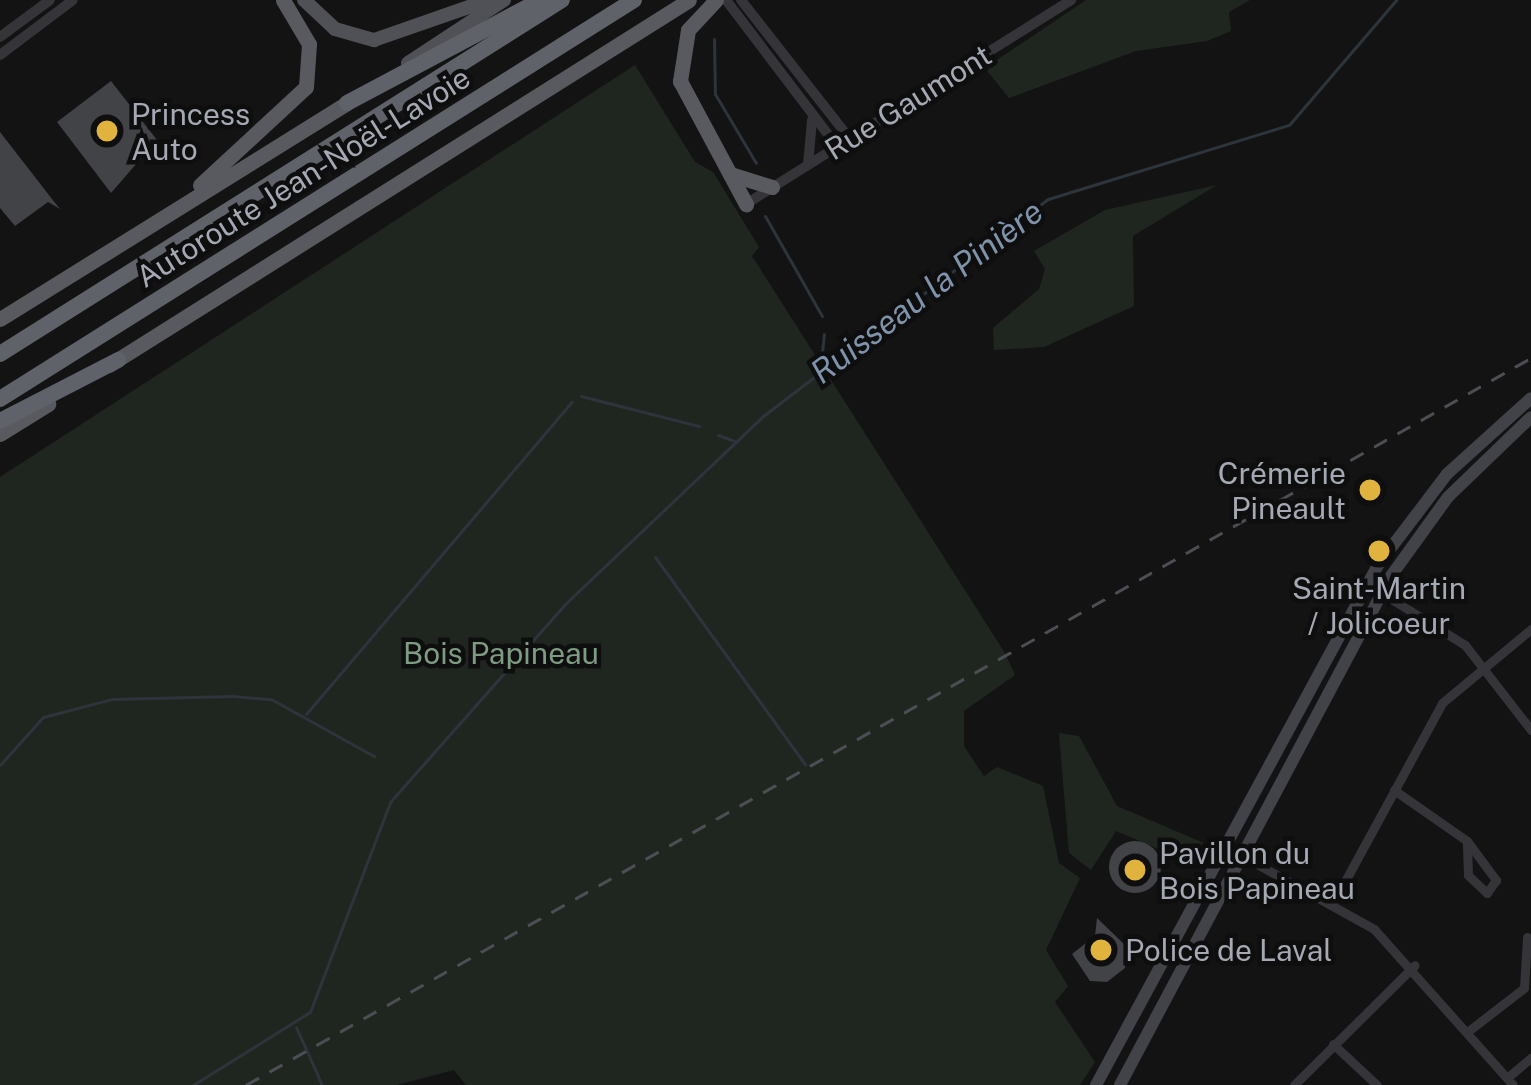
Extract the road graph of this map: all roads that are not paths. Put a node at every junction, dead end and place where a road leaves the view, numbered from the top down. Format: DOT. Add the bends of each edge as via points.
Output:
graph roads {
  1 [pos="50,0"];
  2 [pos="73,0"];
  3 [pos="284,0"];
  4 [pos="304,0"];
  5 [pos="489,0"];
  6 [pos="504,0"];
  7 [pos="542,0"];
  8 [pos="562,0"];
  9 [pos="634,0"];
  10 [pos="689,0"];
  11 [pos="1070,0"];
  12 [pos="728,1"];
  13 [pos="0,37"];
  14 [pos="0,55"];
  15 [pos="347,103"];
  16 [pos="811,117"];
  17 [pos="850,139"];
  18 [pos="837,146"];
  19 [pos="808,165"];
  20 [pos="727,172"];
  21 [pos="772,187"];
  22 [pos="746,204"];
  23 [pos="161,218"];
  24 [pos="0,319"];
  25 [pos="0,354"];
  26 [pos="118,359"];
  27 [pos="1531,398"];
  28 [pos="0,399"];
  29 [pos="1531,417"];
  30 [pos="0,421"];
  31 [pos="0,434"];
  32 [pos="1368,583"];
  33 [pos="1382,593"];
  34 [pos="1531,628"];
  35 [pos="1480,664"];
  36 [pos="1531,730"];
  37 [pos="1394,790"];
  38 [pos="1467,842"];
  39 [pos="1228,848"];
  40 [pos="1243,856"];
  41 [pos="1331,905"];
  42 [pos="1188,925"];
  43 [pos="1205,927"];
  44 [pos="1527,937"];
  45 [pos="1415,965"];
  46 [pos="1160,993"];
  47 [pos="1471,1029"];
  48 [pos="1333,1044"];
  49 [pos="1531,1058"];
  50 [pos="1510,1081"];
  51 [pos="1096,1085"];
  52 [pos="1120,1085"];
  53 [pos="1294,1085"];
  54 [pos="1377,1085"];
  1 -- 13 [label="street"];
  2 -- 14 [label="street"];
  3 -- 23 [label="highway" via="311,52 302,94"];
  4 -- 5 [label="main road" via="341,32 381,40"];
  6 -- 15 [label="main road"];
  7 -- 15 [label="highway"];
  8 -- 25 [label="highway, Autoroute Jean-Noël-Lavoie"];
  9 -- 28 [label="highway, Autoroute Jean-Noël-Lavoie"];
  10 -- 26 [label="highway"];
  11 -- 17 [label="street, Rue Gaumont"];
  12 -- 16 [label="street"];
  12 -- 17 [label="street"];
  12 -- 20 [label="highway" via="688,31 680,74"];
  15 -- 23 [label="highway"];
  16 -- 18 [label="street"];
  16 -- 19 [label="street"];
  17 -- 18 [label="street, Rue Gaumont"];
  18 -- 19 [label="street, Rue Gaumont"];
  19 -- 21 [label="street, Rue Gaumont"];
  20 -- 21 [label="highway"];
  20 -- 22 [label="highway"];
  21 -- 22 [label="street, Rue Gaumont"];
  23 -- 24 [label="highway"];
  26 -- 30 [label="highway"];
  26 -- 31 [label="highway"];
  27 -- 32 [label="main road" via="1447,473"];
  29 -- 33 [label="main road" via="1448,497"];
  32 -- 33 [label="street"];
  32 -- 39 [label="main road"];
  33 -- 35 [label="street"];
  33 -- 40 [label="main road"];
  34 -- 35 [label="street"];
  35 -- 36 [label="street"];
  35 -- 37 [label="street" via="1436,711"];
  37 -- 38 [label="street"];
  37 -- 41 [label="street"];
  38 -- 38 [label="street" via="1468,875 1487,893 1496,880"];
  39 -- 40 [label="street"];
  39 -- 42 [label="main road"];
  40 -- 41 [label="street"];
  40 -- 43 [label="main road"];
  41 -- 45 [label="street"];
  42 -- 43 [label="main road"];
  42 -- 46 [label="main road"];
  43 -- 46 [label="main road"];
  44 -- 47 [label="street" via="1524,988"];
  45 -- 47 [label="street"];
  45 -- 48 [label="street"];
  46 -- 51 [label="main road"];
  46 -- 52 [label="main road"];
  47 -- 50 [label="street"];
  48 -- 53 [label="street"];
  48 -- 54 [label="street"];
  49 -- 50 [label="street"];
}
